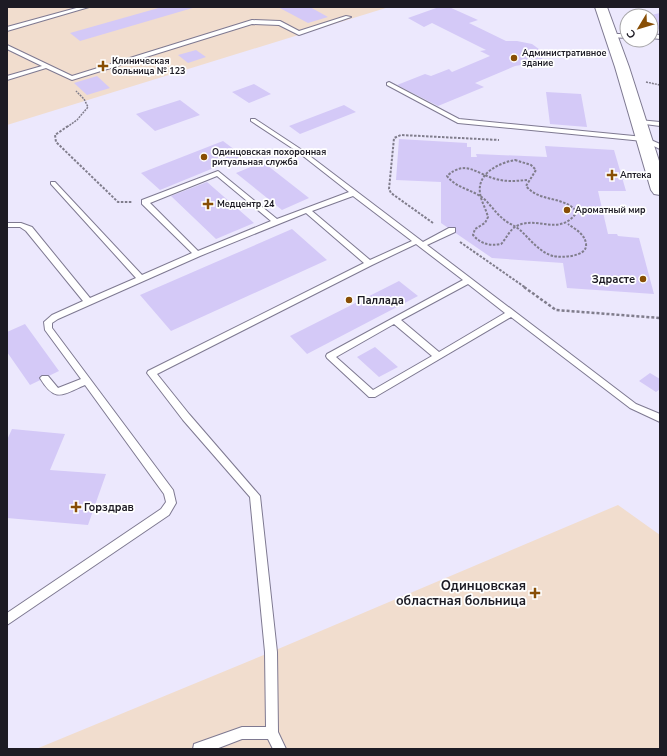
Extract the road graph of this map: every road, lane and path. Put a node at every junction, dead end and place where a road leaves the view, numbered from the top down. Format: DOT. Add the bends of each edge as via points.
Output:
graph roads {
  1 [pos="86,7"];
  2 [pos="602,8"];
  3 [pos="348,17"];
  4 [pos="7,29"];
  5 [pos="611,36"];
  6 [pos="619,36"];
  7 [pos="7,47"];
  8 [pos="47,66"];
  9 [pos="7,78"];
  10 [pos="72,78"];
  11 [pos="389,84"];
  12 [pos="253,120"];
  13 [pos="639,122"];
  14 [pos="660,124"];
  15 [pos="644,139"];
  16 [pos="502,140"];
  17 [pos="660,147"];
  18 [pos="486,175"];
  19 [pos="528,180"];
  20 [pos="53,183"];
  21 [pos="660,190"];
  22 [pos="354,193"];
  23 [pos="481,198"];
  24 [pos="144,202"];
  25 [pos="307,211"];
  26 [pos="276,222"];
  27 [pos="568,224"];
  28 [pos="7,225"];
  29 [pos="515,227"];
  30 [pos="449,231"];
  31 [pos="419,243"];
  32 [pos="197,254"];
  33 [pos="369,263"];
  34 [pos="141,279"];
  35 [pos="468,280"];
  36 [pos="88,302"];
  37 [pos="511,313"];
  38 [pos="660,318"];
  39 [pos="395,320"];
  40 [pos="438,356"];
  41 [pos="45,378"];
  42 [pos="87,380"];
  43 [pos="660,418"];
  44 [pos="7,620"];
  45 [pos="272,733"];
  46 [pos="199,749"];
  47 [pos="280,749"];
  1 -- 4 [label="lane"];
  2 -- 5 [label="street"];
  3 -- 10 [label="lane" via="299,33 280,23 252,22"];
  5 -- 6 [label="lane"];
  5 -- 13 [label="street"];
  7 -- 8 [label="lane"];
  8 -- 9 [label="lane"];
  8 -- 10 [label="lane"];
  10 -- 24 [label="path" via="68,84 84,99 88,107 77,120 55,135 56,142 118,202"];
  11 -- 15 [label="lane" via="458,121"];
  12 -- 22 [label="lane" via="300,151"];
  13 -- 14 [label="lane"];
  13 -- 15 [label="street"];
  15 -- 17 [label="lane"];
  15 -- 21 [label="street"];
  16 -- 30 [label="path" via="401,135 394,138 390,193"];
  18 -- 19 [label="path" via="504,180"];
  18 -- 19 [label="path" via="498,165 516,160 531,165 536,170"];
  18 -- 23 [label="path" via="479,189"];
  18 -- 23 [label="path" via="479,170 456,168 447,176 450,181"];
  19 -- 27 [label="path" via="526,186 529,192 536,196 566,201 574,206 577,212"];
  20 -- 34 [label="lane"];
  22 -- 25 [label="lane"];
  22 -- 31 [label="lane"];
  23 -- 29 [label="path"];
  23 -- 29 [label="path" via="488,217 485,223 475,229 473,235 479,242 486,245 501,244"];
  24 -- 26 [label="lane" via="218,174"];
  24 -- 32 [label="lane"];
  25 -- 26 [label="lane"];
  25 -- 33 [label="lane"];
  26 -- 32 [label="lane"];
  27 -- 29 [label="path" via="559,226 532,223"];
  27 -- 29 [label="path" via="585,238 586,245 583,251 575,256 553,256 543,252"];
  28 -- 36 [label="lane" via="21,225 29,229"];
  30 -- 31 [label="lane"];
  30 -- 38 [label="path" via="556,310"];
  31 -- 33 [label="lane"];
  31 -- 35 [label="lane"];
  32 -- 34 [label="lane"];
  33 -- 45 [label="lane" via="151,373 256,496 271,652"];
  34 -- 36 [label="lane"];
  35 -- 37 [label="lane"];
  35 -- 39 [label="lane"];
  36 -- 42 [label="lane" via="48,322 48,328"];
  37 -- 40 [label="lane"];
  37 -- 43 [label="lane" via="633,406"];
  39 -- 40 [label="lane"];
  39 -- 40 [label="lane" via="330,356 372,395"];
  41 -- 42 [label="lane" via="57,392 63,392"];
  42 -- 44 [label="lane" via="169,493 171,503 165,512"];
  45 -- 46 [label="lane" via="242,733"];
  45 -- 47 [label="lane"];
}
